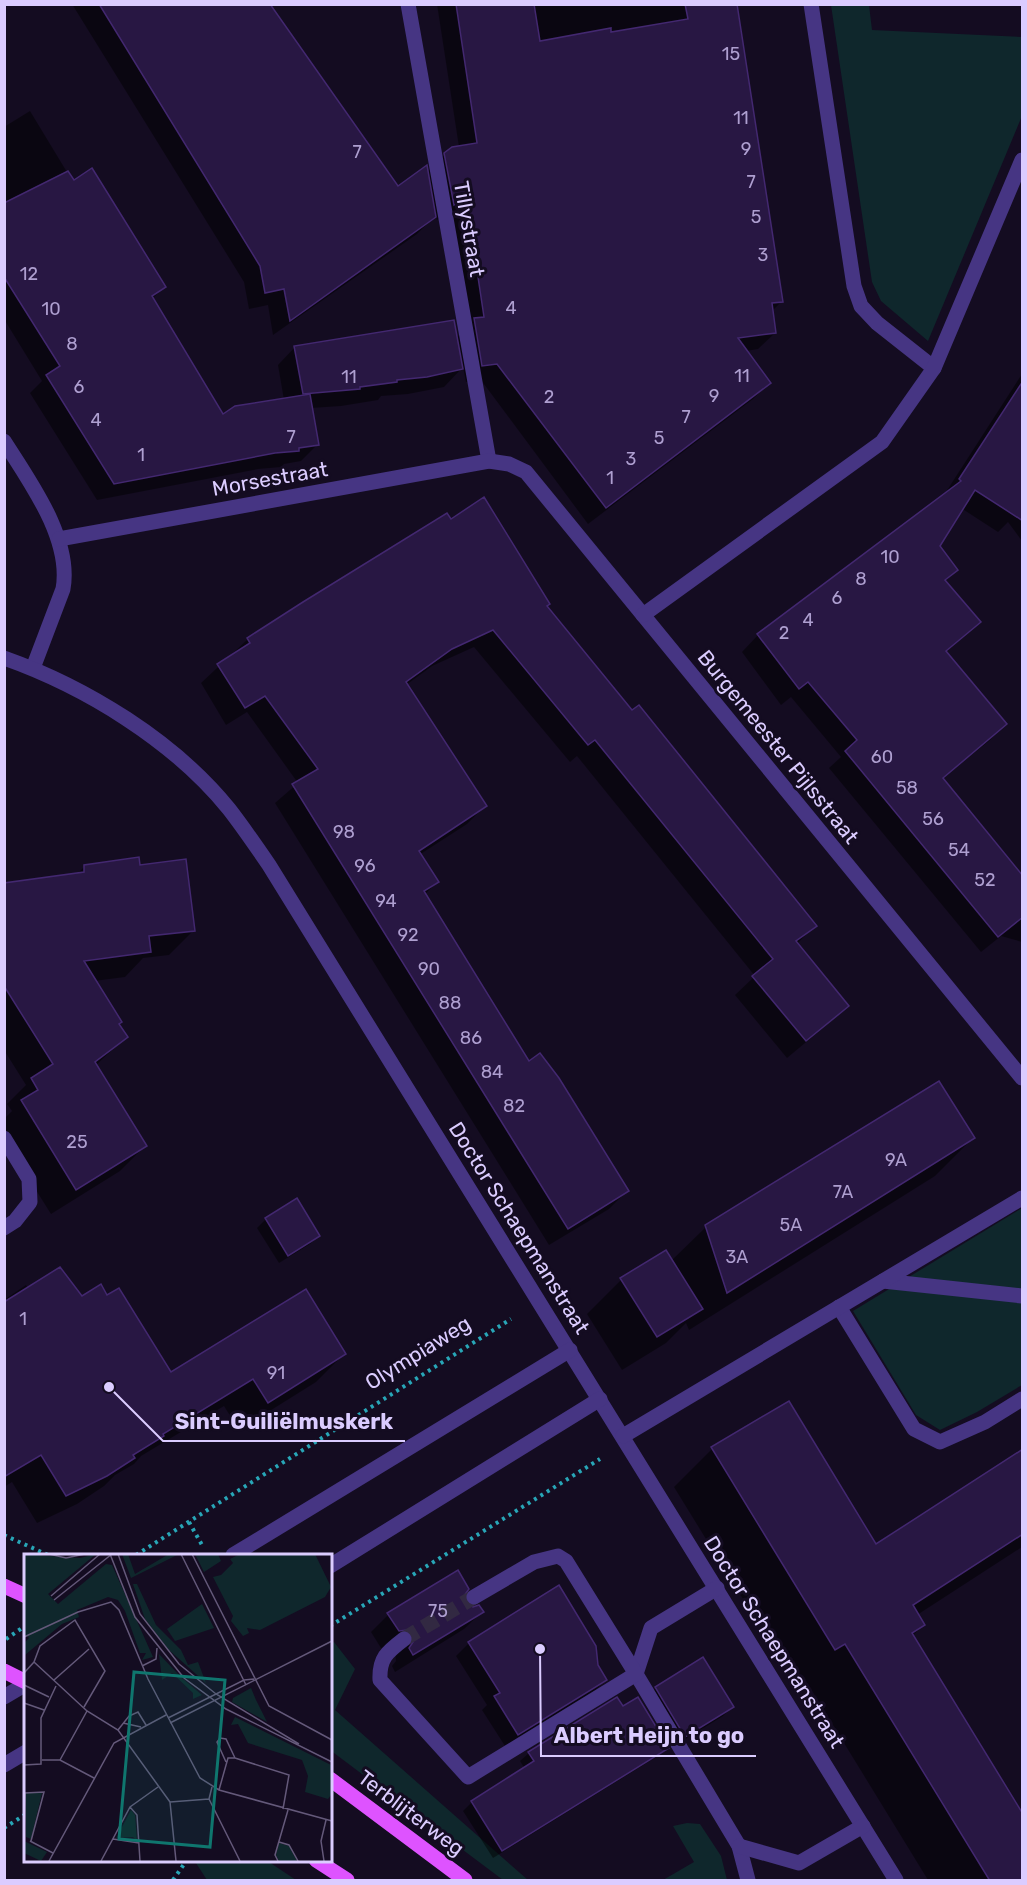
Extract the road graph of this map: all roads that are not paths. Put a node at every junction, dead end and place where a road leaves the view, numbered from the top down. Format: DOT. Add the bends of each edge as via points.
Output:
graph roads {
  1 [pos="408,4"];
  2 [pos="811,4"];
  3 [pos="1023,160"];
  4 [pos="934,368"];
  5 [pos="4,441"];
  6 [pos="489,461"];
  7 [pos="59,539"];
  8 [pos="643,615"];
  9 [pos="4,658"];
  10 [pos="33,668"];
  11 [pos="1023,1078"];
  12 [pos="4,1138"];
  13 [pos="1023,1198"];
  14 [pos="4,1228"];
  15 [pos="883,1281"];
  16 [pos="1023,1296"];
  17 [pos="839,1307"];
  18 [pos="570,1350"];
  19 [pos="600,1399"];
  20 [pos="1023,1399"];
  21 [pos="625,1439"];
  22 [pos="235,1554"];
  23 [pos="332,1565"];
  24 [pos="4,1586"];
  25 [pos="717,1588"];
  26 [pos="24,1595"];
  27 [pos="474,1597"];
  28 [pos="404,1639"];
  29 [pos="4,1671"];
  30 [pos="636,1674"];
  31 [pos="24,1682"];
  32 [pos="24,1684"];
  33 [pos="4,1697"];
  34 [pos="24,1753"];
  35 [pos="4,1765"];
  36 [pos="332,1781"];
  37 [pos="863,1826"];
  38 [pos="739,1846"];
  39 [pos="317,1861"];
  40 [pos="346,1881"];
  41 [pos="465,1881"];
  42 [pos="748,1881"];
  43 [pos="896,1881"];
  1 -- 6 [label="street, Tillystraat"];
  2 -- 4 [label="street" via="854,286 861,306 877,323"];
  3 -- 4 [label="street"];
  4 -- 8 [label="street" via="882,442"];
  5 -- 7 [label="street"];
  6 -- 7 [label="street, Morsestraat"];
  6 -- 8 [label="street, Burgemeester Pijlsstraat" via="526,472"];
  7 -- 10 [label="street" via="65,576 63,589"];
  8 -- 11 [label="street, Burgemeester Pijlsstraat"];
  9 -- 10 [label="street, Doctor Schaepmanstraat"];
  10 -- 18 [label="street, Doctor Schaepmanstraat" via="118,712 177,757 229,808 269,864"];
  12 -- 14 [label="street" via="29,1179 30,1202"];
  13 -- 15 [label="street"];
  15 -- 16 [label="street"];
  15 -- 17 [label="street"];
  17 -- 20 [label="street" via="914,1429 940,1442"];
  17 -- 21 [label="street"];
  18 -- 19 [label="street, Doctor Schaepmanstraat"];
  18 -- 22 [label="street"];
  19 -- 21 [label="street, Doctor Schaepmanstraat"];
  19 -- 23 [label="street"];
  21 -- 25 [label="street, Doctor Schaepmanstraat"];
  24 -- 26 [label="main road"];
  25 -- 30 [label="street" via="651,1628"];
  25 -- 37 [label="street, Doctor Schaepmanstraat"];
  27 -- 30 [label="street" via="534,1562 558,1556 566,1561"];
  28 -- 30 [label="street" via="386,1653 379,1667 380,1680 468,1777"];
  29 -- 31 [label="main road"];
  30 -- 38 [label="street"];
  32 -- 33 [label="street"];
  34 -- 35 [label="street"];
  36 -- 41 [label="main road, Terblijterweg"];
  37 -- 38 [label="street" via="800,1863"];
  37 -- 43 [label="street, Doctor Schaepmanstraat"];
  38 -- 42 [label="street"];
  39 -- 40 [label="main road"];
}
